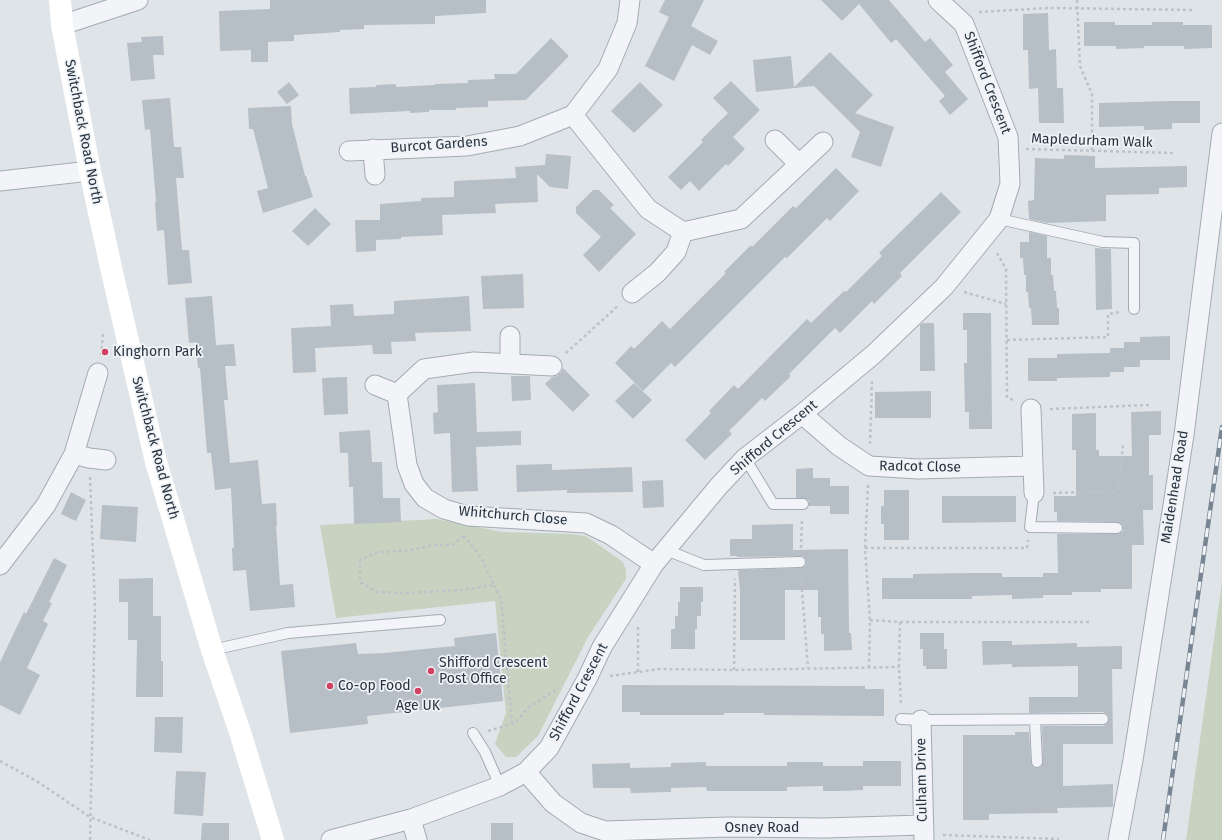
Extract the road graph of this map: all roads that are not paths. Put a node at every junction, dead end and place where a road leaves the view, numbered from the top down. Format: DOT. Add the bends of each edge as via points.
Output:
graph roads {
  1 [pos="60,0"];
  2 [pos="138,0"];
  3 [pos="630,0"];
  4 [pos="938,0"];
  5 [pos="62,25"];
  6 [pos="573,115"];
  7 [pos="1222,133"];
  8 [pos="775,140"];
  9 [pos="823,142"];
  10 [pos="373,149"];
  11 [pos="348,151"];
  12 [pos="799,164"];
  13 [pos="90,171"];
  14 [pos="375,175"];
  15 [pos="0,181"];
  16 [pos="999,219"];
  17 [pos="683,232"];
  18 [pos="632,293"];
  19 [pos="1134,309"];
  20 [pos="510,336"];
  21 [pos="510,364"];
  22 [pos="552,366"];
  23 [pos="98,373"];
  24 [pos="375,385"];
  25 [pos="397,394"];
  26 [pos="1031,409"];
  27 [pos="802,414"];
  28 [pos="745,458"];
  29 [pos="1032,466"];
  30 [pos="1034,493"];
  31 [pos="803,504"];
  32 [pos="1116,528"];
  33 [pos="660,557"];
  34 [pos="800,562"];
  35 [pos="0,565"];
  36 [pos="440,620"];
  37 [pos="212,650"];
  38 [pos="901,719"];
  39 [pos="1103,719"];
  40 [pos="921,720"];
  41 [pos="1035,720"];
  42 [pos="473,733"];
  43 [pos="1037,762"];
  44 [pos="526,772"];
  45 [pos="500,786"];
  46 [pos="411,819"];
  47 [pos="923,833"];
  48 [pos="825,834"];
  49 [pos="273,840"];
  50 [pos="332,840"];
  51 [pos="417,840"];
  52 [pos="1118,840"];
  1 -- 5 [label="main road, Switchback Road North"];
  2 -- 5 [label="street"];
  3 -- 6 [label="street" via="627,23 608,69"];
  4 -- 16 [label="street, Shifford Crescent" via="964,24 1008,137 1010,184"];
  5 -- 13 [label="main road, Switchback Road North"];
  6 -- 10 [label="street, Burcot Gardens" via="520,136 466,146"];
  6 -- 17 [label="street" via="648,209"];
  7 -- 52 [label="street, Maidenhead Road" via="1184,435"];
  8 -- 12 [label="street"];
  9 -- 12 [label="street"];
  10 -- 11 [label="street, Burcot Gardens"];
  10 -- 14 [label="street, Burcot Gardens"];
  12 -- 17 [label="street" via="741,220"];
  13 -- 15 [label="street"];
  13 -- 37 [label="main road, Switchback Road North" via="156,462"];
  16 -- 19 [label="lane" via="1103,242 1134,243"];
  16 -- 27 [label="street, Shifford Crescent" via="944,286 874,354"];
  17 -- 18 [label="street" via="676,252 657,273"];
  20 -- 21 [label="street"];
  21 -- 22 [label="street"];
  21 -- 25 [label="street" via="474,362 424,369"];
  23 -- 35 [label="street" via="90,457 46,505"];
  24 -- 25 [label="street"];
  25 -- 33 [label="street, Whitchurch Close" via="406,465 414,484 425,498 444,509 468,516 586,522"];
  26 -- 29 [label="street"];
  27 -- 28 [label="street, Shifford Crescent"];
  27 -- 29 [label="street, Radcot Close" via="839,446 869,466 918,469"];
  28 -- 31 [label="lane" via="773,504"];
  28 -- 33 [label="street, Shifford Crescent"];
  29 -- 30 [label="street"];
  30 -- 32 [label="lane" via="1030,527"];
  33 -- 34 [label="lane" via="704,565"];
  33 -- 44 [label="street, Shifford Crescent" via="602,647 549,748"];
  36 -- 37 [label="lane" via="288,633"];
  37 -- 49 [label="main road, Switchback Road North"];
  38 -- 40 [label="lane"];
  39 -- 41 [label="lane"];
  40 -- 41 [label="lane"];
  40 -- 47 [label="street, Culham Drive"];
  41 -- 43 [label="lane"];
  42 -- 45 [label="lane" via="485,752"];
  44 -- 45 [label="street, Shifford Crescent"];
  44 -- 48 [label="street, Osney Road" via="553,803 581,823 605,831 728,827"];
  45 -- 46 [label="street, Shifford Crescent"];
  46 -- 50 [label="street, Shifford Crescent"];
  46 -- 51 [label="street"];
  47 -- 48 [label="street, Osney Road"];
}
